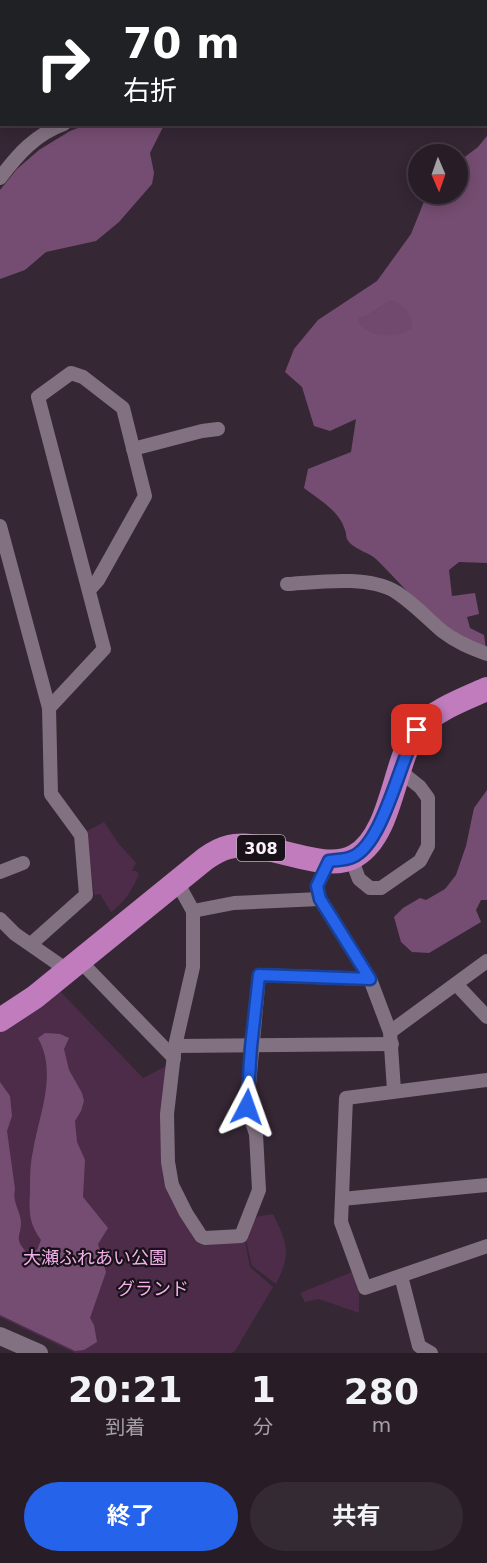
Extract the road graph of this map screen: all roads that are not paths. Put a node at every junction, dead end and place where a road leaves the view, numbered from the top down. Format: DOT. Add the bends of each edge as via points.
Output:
graph roads {
  1 [pos="60,126"];
  2 [pos="0,178"];
  3 [pos="218,429"];
  4 [pos="133,449"];
  5 [pos="0,526"];
  6 [pos="287,584"];
  7 [pos="89,590"];
  8 [pos="487,654"];
  9 [pos="487,689"];
  10 [pos="49,708"];
  11 [pos="400,771"];
  12 [pos="340,859"];
  13 [pos="23,863"];
  14 [pos="0,872"];
  15 [pos="177,882"];
  16 [pos="320,899"];
  17 [pos="194,911"];
  18 [pos="0,919"];
  19 [pos="31,944"];
  20 [pos="487,960"];
  21 [pos="73,965"];
  22 [pos="370,979"];
  23 [pos="456,984"];
  24 [pos="487,1017"];
  25 [pos="0,1020"];
  26 [pos="391,1038"];
  27 [pos="251,1047"];
  28 [pos="175,1052"];
  29 [pos="487,1080"];
  30 [pos="394,1090"];
  31 [pos="487,1185"];
  32 [pos="342,1199"];
  33 [pos="487,1246"];
  34 [pos="401,1276"];
  35 [pos="0,1336"];
  36 [pos="39,1353"];
  37 [pos="431,1353"];
  1 -- 2 [label="street" via="26,146"];
  3 -- 4 [label="street"];
  4 -- 7 [label="street" via="144,496"];
  4 -- 7 [label="street" via="123,408 83,377 71,373 38,397"];
  5 -- 10 [label="street"];
  6 -- 8 [label="street" via="334,581 377,585 394,591 465,646"];
  7 -- 10 [label="street" via="104,649"];
  9 -- 11 [label="highway" via="424,722 410,741"];
  10 -- 19 [label="street" via="51,794 81,835 86,895"];
  11 -- 12 [label="highway" via="373,838 365,849"];
  11 -- 12 [label="street" via="428,798 428,846 420,861 381,888 370,888"];
  12 -- 15 [label="highway, 308" via="236,845 214,853"];
  12 -- 16 [label="street" via="317,886"];
  13 -- 14 [label="street"];
  15 -- 17 [label="street"];
  15 -- 21 [label="highway, 308"];
  16 -- 17 [label="street" via="234,903"];
  16 -- 22 [label="street"];
  17 -- 28 [label="street" via="193,967"];
  18 -- 19 [label="street"];
  19 -- 21 [label="street"];
  20 -- 23 [label="street"];
  21 -- 25 [label="highway, 308"];
  21 -- 28 [label="street"];
  22 -- 26 [label="street"];
  22 -- 27 [label="street" via="259,975"];
  23 -- 24 [label="street"];
  23 -- 26 [label="street"];
  26 -- 27 [label="street"];
  26 -- 30 [label="street"];
  27 -- 28 [label="street"];
  27 -- 28 [label="street" via="247,1107 256,1134 259,1190 241,1236 201,1236 172,1185 168,1114"];
  29 -- 30 [label="street"];
  30 -- 32 [label="street" via="346,1098"];
  31 -- 32 [label="street"];
  32 -- 34 [label="street" via="340,1222 363,1287"];
  33 -- 34 [label="street"];
  34 -- 37 [label="street" via="419,1346"];
  35 -- 36 [label="street"];
}
